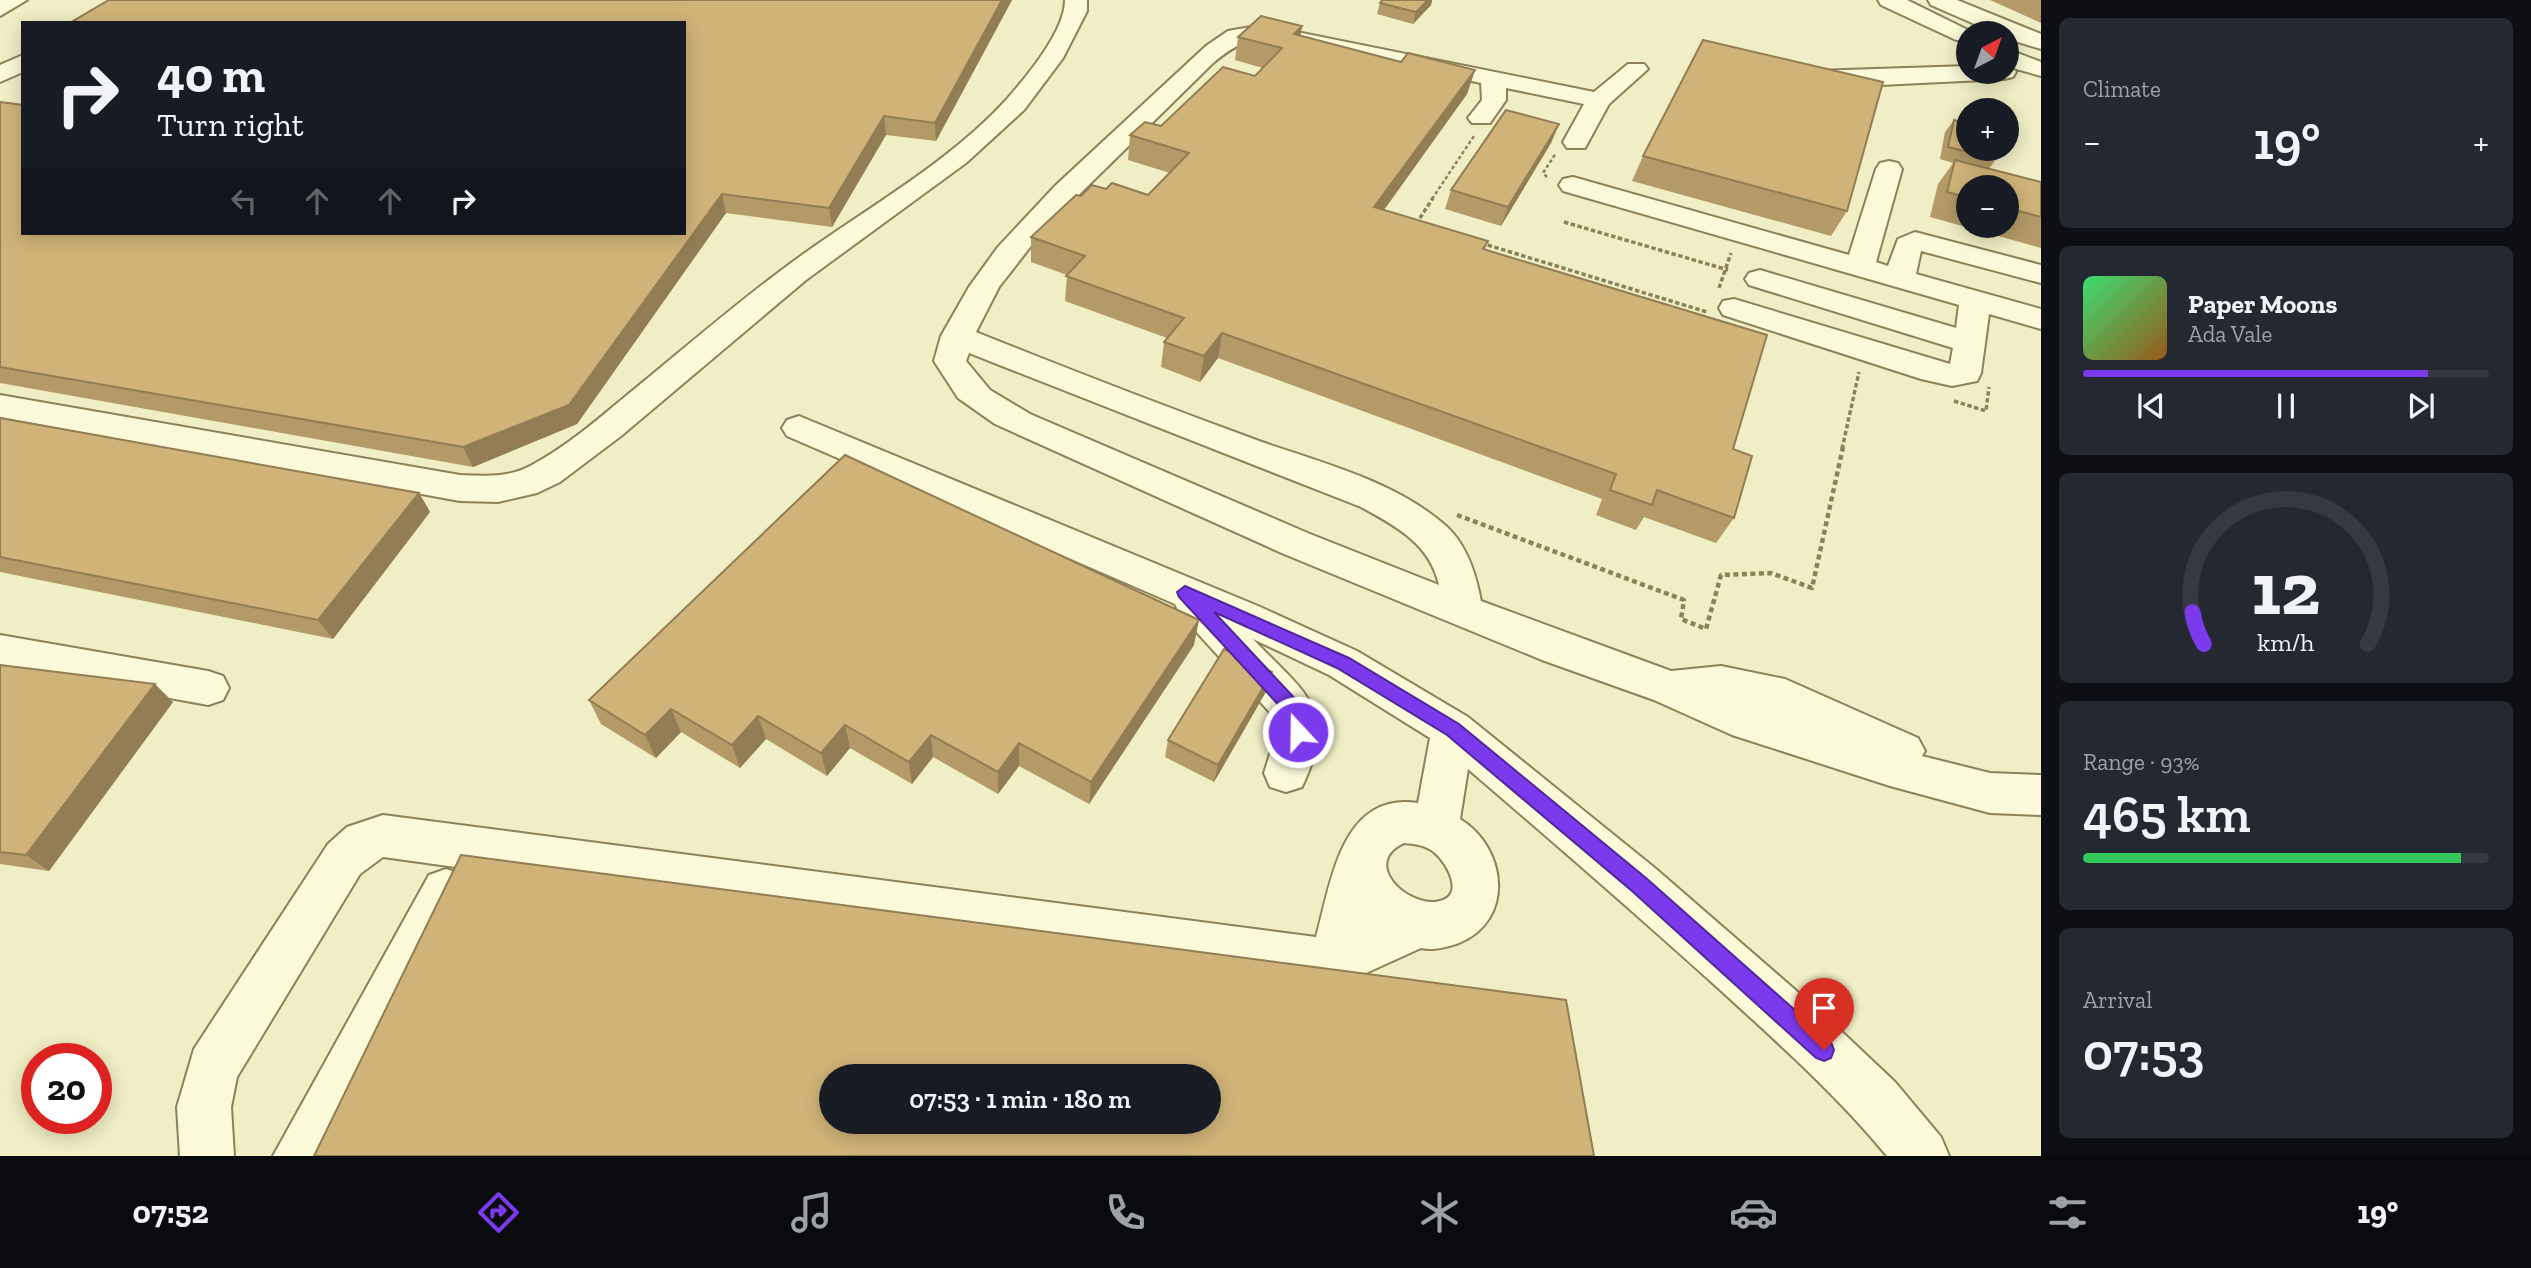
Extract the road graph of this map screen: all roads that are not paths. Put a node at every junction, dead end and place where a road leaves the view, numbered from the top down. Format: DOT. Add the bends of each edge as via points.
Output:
graph roads {
  1 [pos="16,0"];
  2 [pos="1076,0"];
  3 [pos="1878,2"];
  4 [pos="0,9"];
  5 [pos="1935,19"];
  6 [pos="1956,30"];
  7 [pos="1956,40"];
  8 [pos="2041,42"];
  9 [pos="2020,62"];
  10 [pos="1636,69"];
  11 [pos="2040,70"];
  12 [pos="2020,71"];
  13 [pos="1956,74"];
  14 [pos="1812,78"];
  15 [pos="1493,79"];
  16 [pos="1599,100"];
  17 [pos="1480,124"];
  18 [pos="1576,142"];
  19 [pos="1889,169"];
  20 [pos="1573,185"];
  21 [pos="1860,268"];
  22 [pos="2041,274"];
  23 [pos="1760,279"];
  24 [pos="1900,279"];
  25 [pos="1975,301"];
  26 [pos="1721,310"];
  27 [pos="2041,320"];
  28 [pos="957,336"];
  29 [pos="1969,342"];
  30 [pos="0,406"];
  31 [pos="799,428"];
  32 [pos="1185,592"];
  33 [pos="1463,610"];
  34 [pos="0,651"];
  35 [pos="208,688"];
  36 [pos="1453,730"];
  37 [pos="1286,772"];
  38 [pos="2041,795"];
  39 [pos="1436,829"];
  40 [pos="469,849"];
  41 [pos="1362,858"];
  42 [pos="1418,925"];
  43 [pos="1333,964"];
  44 [pos="207,1156"];
  45 [pos="300,1156"];
  46 [pos="1922,1156"];
  1 -- 4 [label="lane"];
  2 -- 30 [label="lane" via="1070,21 1038,80 957,157 795,274 575,454 524,484 460,488"];
  3 -- 5 [label="lane" via="1909,22"];
  5 -- 6 [label="lane"];
  5 -- 7 [label="lane"];
  5 -- 8 [label="lane"];
  9 -- 11 [label="lane"];
  10 -- 16 [label="lane"];
  11 -- 12 [label="lane"];
  13 -- 14 [label="lane"];
  15 -- 16 [label="lane"];
  15 -- 17 [label="lane" via="1494,100"];
  15 -- 28 [label="lane" via="1290,36 1262,32 1236,36 1021,238 983,286"];
  16 -- 18 [label="lane"];
  19 -- 21 [label="lane"];
  20 -- 21 [label="lane"];
  21 -- 24 [label="lane"];
  22 -- 24 [label="lane" via="1915,241 1908,245"];
  23 -- 29 [label="lane"];
  24 -- 25 [label="lane"];
  25 -- 27 [label="lane"];
  25 -- 29 [label="lane"];
  26 -- 29 [label="lane" via="1952,375 1965,373"];
  28 -- 33 [label="lane" via="1339,484 1401,513 1435,537 1450,556"];
  28 -- 33 [label="lane" via="950,361 961,385 989,407 1297,544"];
  31 -- 32 [label="lane"];
  32 -- 36 [label="lane" via="1343,663"];
  32 -- 37 [label="lane" via="1295,710 1298,732"];
  33 -- 38 [label="lane" via="1669,688 1732,717 1890,768 1990,793"];
  34 -- 35 [label="lane"];
  36 -- 39 [label="lane"];
  36 -- 46 [label="lane" via="1639,885 1806,1033 1876,1101"];
  39 -- 41 [label="lane" via="1401,822 1387,825 1374,833"];
  39 -- 42 [label="lane" via="1465,852 1477,884 1475,900 1453,922"];
  40 -- 43 [label="lane"];
  40 -- 44 [label="lane" via="383,835 363,842 344,859 213,1068 204,1107"];
  40 -- 45 [label="lane"];
  41 -- 42 [label="lane" via="1363,874 1382,906"];
  41 -- 43 [label="lane"];
  42 -- 43 [label="lane"];
}
